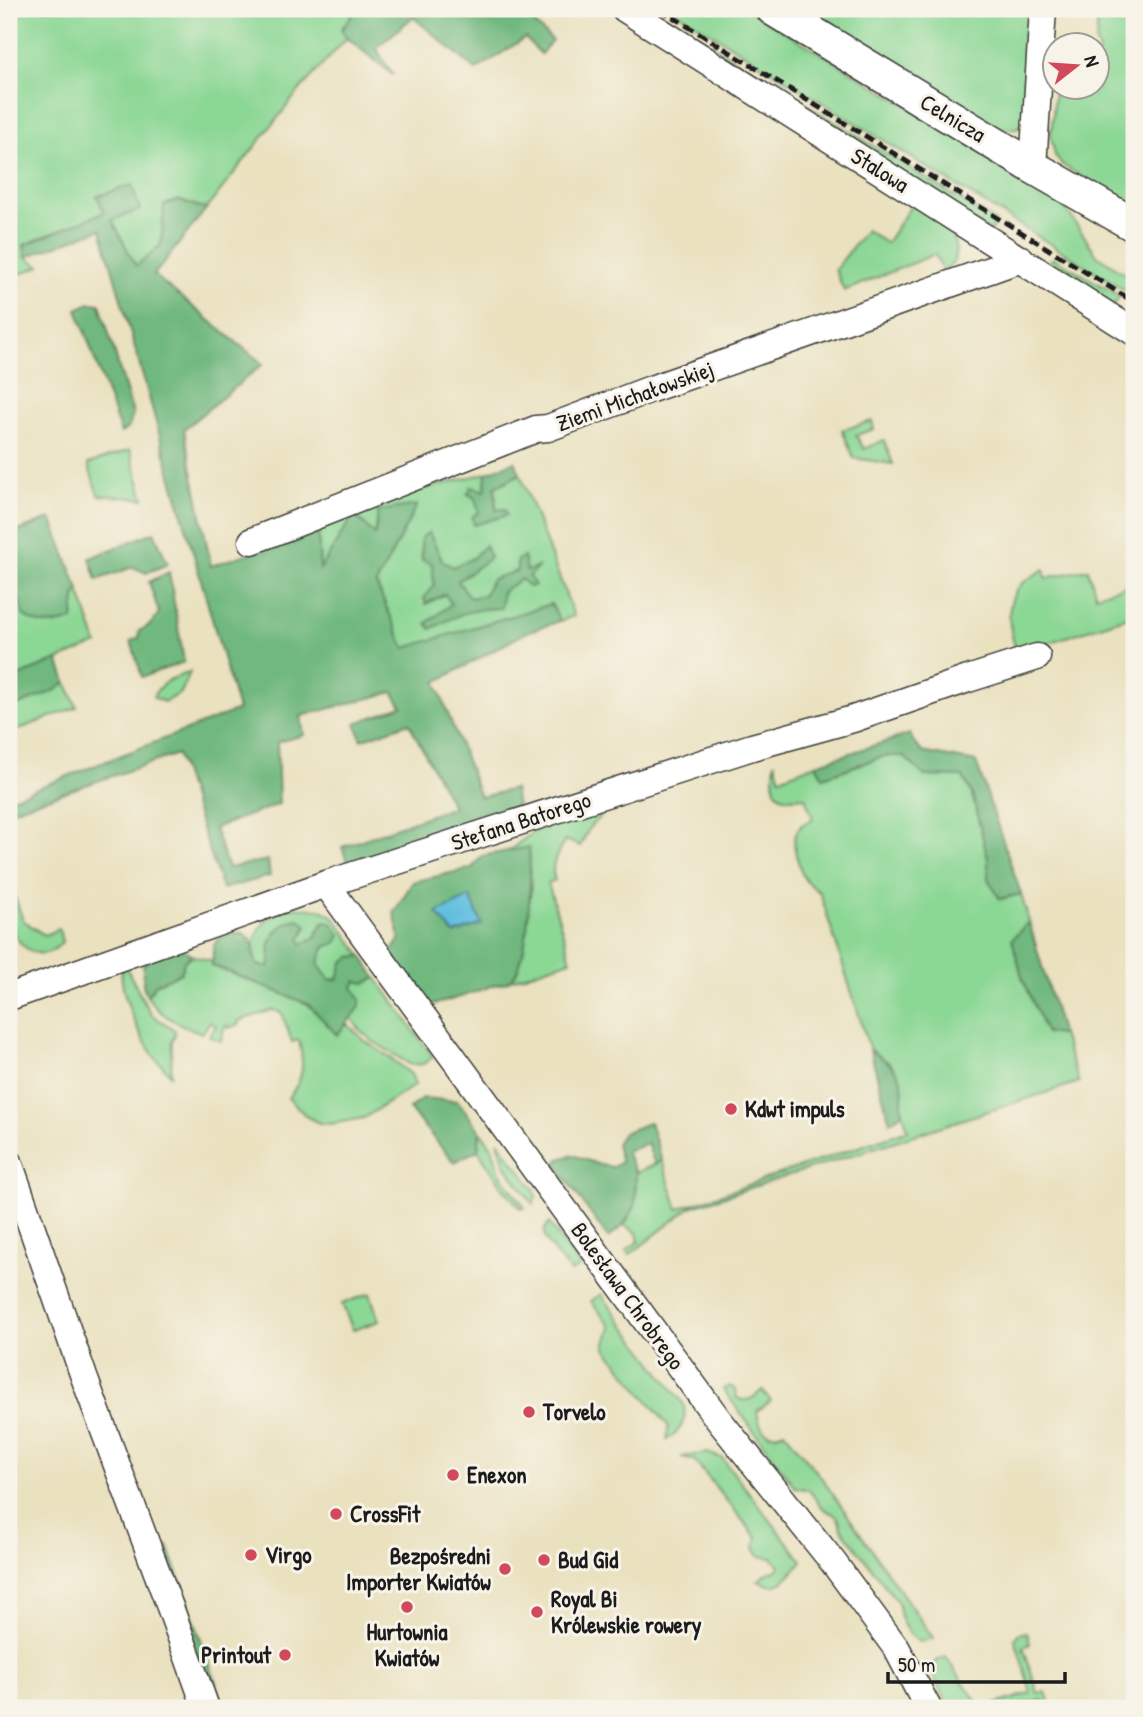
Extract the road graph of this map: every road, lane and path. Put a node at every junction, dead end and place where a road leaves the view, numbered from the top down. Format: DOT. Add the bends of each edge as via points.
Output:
graph roads {
  1 [pos="625,9"];
  2 [pos="773,9"];
  3 [pos="1044,9"];
  4 [pos="1033,167"];
  5 [pos="1134,225"];
  6 [pos="1021,259"];
  7 [pos="1134,332"];
  8 [pos="252,541"];
  9 [pos="1037,657"];
  10 [pos="326,884"];
  11 [pos="9,997"];
  12 [pos="9,1162"];
  13 [pos="206,1708"];
  14 [pos="928,1708"];
  1 -- 6 [label="street, Stalowa"];
  2 -- 4 [label="street, Celnicza"];
  3 -- 4 [label="street"];
  4 -- 5 [label="street, Celnicza"];
  6 -- 7 [label="street, Stalowa"];
  6 -- 8 [label="street, Ziemi Michałowskiej" via="536,429"];
  9 -- 10 [label="street, Stefana Batorego"];
  10 -- 11 [label="street, Stefana Batorego"];
  10 -- 14 [label="street, Bolesława Chrobrego" via="718,1419 889,1638"];
  12 -- 13 [label="street"];
}
